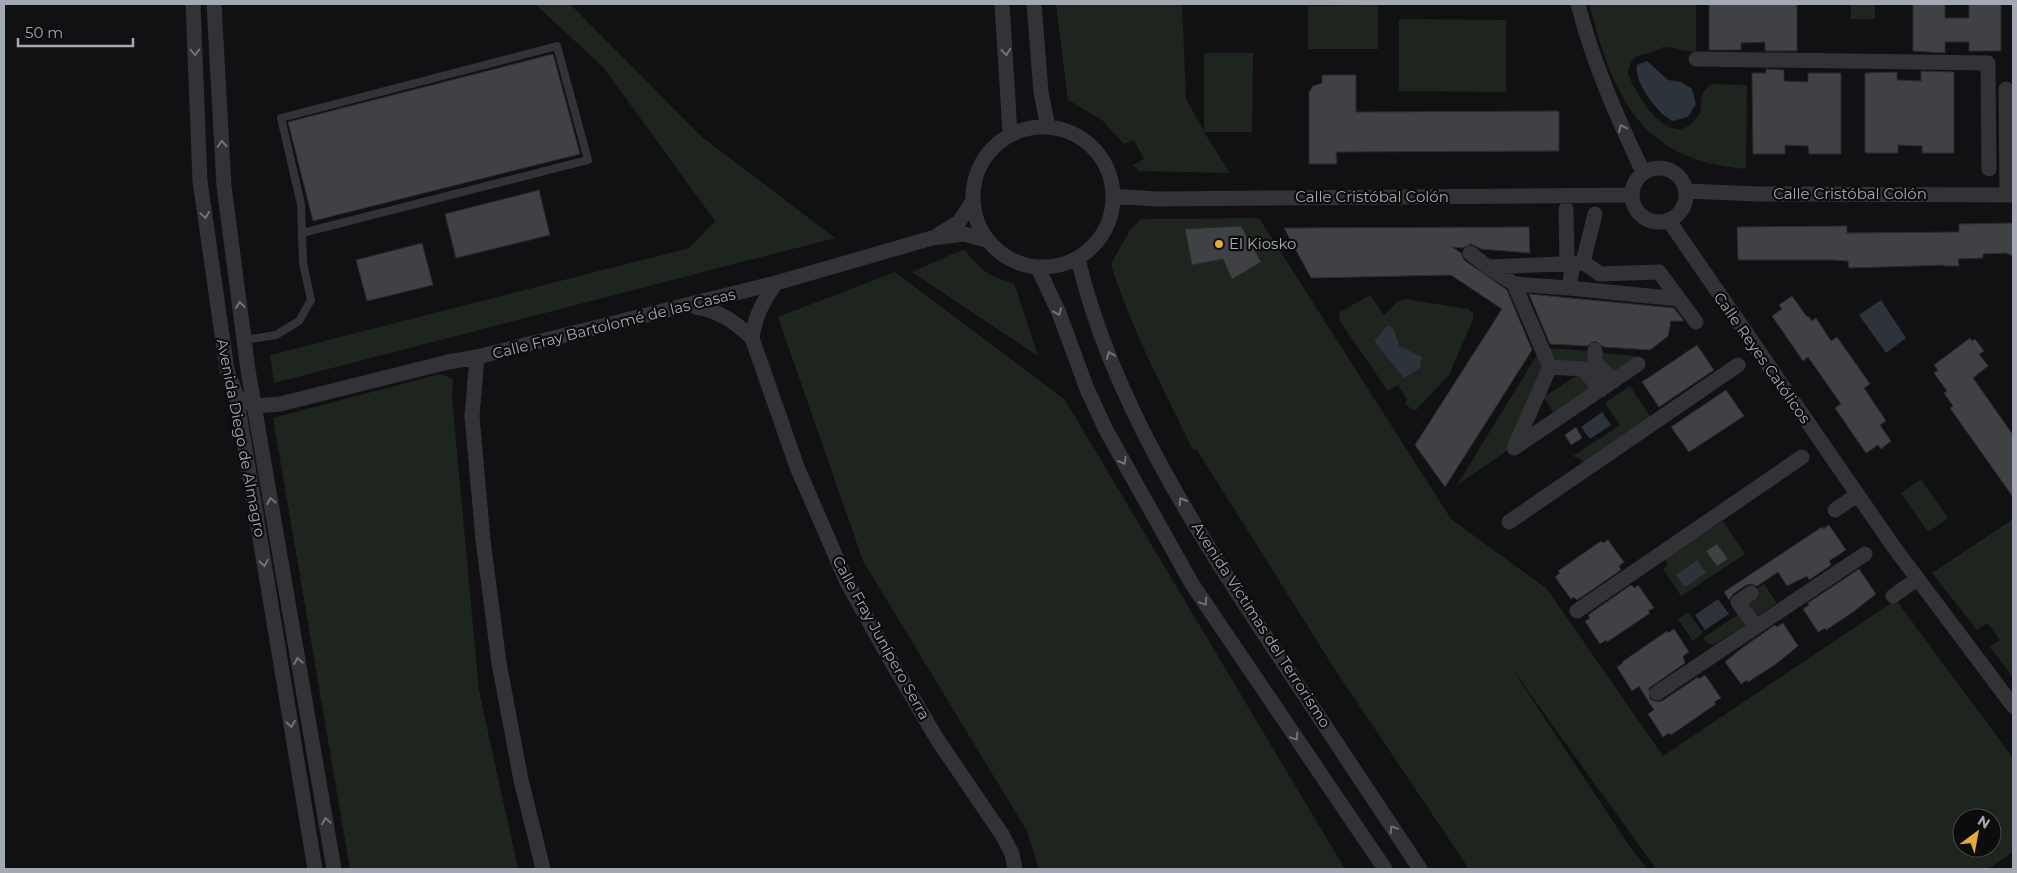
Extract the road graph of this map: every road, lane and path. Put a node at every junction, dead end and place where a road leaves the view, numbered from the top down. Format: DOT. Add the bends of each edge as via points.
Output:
graph roads {
  1 [pos="193,4"];
  2 [pos="214,4"];
  3 [pos="1002,4"];
  4 [pos="1034,4"];
  5 [pos="1578,4"];
  6 [pos="1696,59"];
  7 [pos="2006,88"];
  8 [pos="1048,127"];
  9 [pos="1010,134"];
  10 [pos="1989,169"];
  11 [pos="1643,172"];
  12 [pos="1686,191"];
  13 [pos="1631,195"];
  14 [pos="2010,195"];
  15 [pos="1113,196"];
  16 [pos="972,202"];
  17 [pos="1566,209"];
  18 [pos="1595,214"];
  19 [pos="1669,221"];
  20 [pos="302,234"];
  21 [pos="932,238"];
  22 [pos="986,240"];
  23 [pos="1470,254"];
  24 [pos="1078,259"];
  25 [pos="1574,263"];
  26 [pos="1488,267"];
  27 [pos="1038,268"];
  28 [pos="776,283"];
  29 [pos="1514,284"];
  30 [pos="1569,288"];
  31 [pos="1679,299"];
  32 [pos="688,306"];
  33 [pos="1696,322"];
  34 [pos="752,338"];
  35 [pos="244,340"];
  36 [pos="1595,350"];
  37 [pos="477,357"];
  38 [pos="1638,364"];
  39 [pos="1738,365"];
  40 [pos="1550,367"];
  41 [pos="1614,381"];
  42 [pos="252,388"];
  43 [pos="1600,390"];
  44 [pos="236,394"];
  45 [pos="280,404"];
  46 [pos="254,406"];
  47 [pos="1802,457"];
  48 [pos="1857,495"];
  49 [pos="1835,510"];
  50 [pos="1509,522"];
  51 [pos="1864,554"];
  52 [pos="1917,579"];
  53 [pos="1751,593"];
  54 [pos="1893,596"];
  55 [pos="1577,611"];
  56 [pos="1756,627"];
  57 [pos="1656,693"];
  58 [pos="2013,706"];
  59 [pos="315,869"];
  60 [pos="334,869"];
  61 [pos="543,869"];
  62 [pos="1015,869"];
  63 [pos="1384,869"];
  64 [pos="1420,869"];
  1 -- 44 [label="street, Avenida Diego de Almagro, one-way" via="200,181 227,370"];
  35 -- 2 [label="street, Avenida Diego de Almagro, one-way" via="224,186"];
  3 -- 9 [label="street, one-way"];
  4 -- 8 [label="street"];
  11 -- 5 [label="street, one-way" via="1590,48"];
  6 -- 10 [label="street" via="1988,63"];
  7 -- 14 [label="street"];
  8 -- 9 [label="street"];
  8 -- 15 [label="street" via="1069,132 1087,142 1107,170"];
  9 -- 16 [label="street" via="993,146 981,162 973,182"];
  11 -- 12 [label="street" via="1660,168 1670,170 1677,175"];
  11 -- 13 [label="street" via="1636,178"];
  12 -- 14 [label="street, Calle Cristóbal Colón"];
  12 -- 19 [label="street" via="1683,209"];
  13 -- 15 [label="street, Calle Cristóbal Colón" via="1156,199"];
  13 -- 19 [label="street" via="1632,204 1643,218 1651,222"];
  15 -- 24 [label="street" via="1111,215 1104,232 1093,248"];
  16 -- 21 [label="street, Calle Fray Bartolomé de las Casas" via="959,222"];
  16 -- 22 [label="street" via="976,223"];
  17 -- 25 [label="street"];
  18 -- 25 [label="street"];
  19 -- 48 [label="street, Calle Reyes Católicos"];
  20 -- 20 [label="lane" via="301,204 281,118 557,46 588,160"];
  20 -- 35 [label="lane" via="310,300 299,321 276,335"];
  21 -- 22 [label="street, Calle Fray Bartolomé de las Casas" via="964,234"];
  21 -- 28 [label="street, Calle Fray Bartolomé de las Casas"];
  22 -- 27 [label="street" via="1018,264"];
  23 -- 26 [label="street"];
  24 -- 27 [label="street" via="1059,266"];
  64 -- 24 [label="street, Avenida Víctimas del Terrorismo, one-way" via="1221,568 1136,419 1088,302"];
  25 -- 26 [label="street"];
  25 -- 30 [label="street"];
  25 -- 31 [label="street" via="1600,274 1660,272"];
  26 -- 29 [label="street"];
  27 -- 63 [label="street, one-way" via="1106,430 1192,584"];
  28 -- 32 [label="street, Calle Fray Bartolomé de las Casas"];
  28 -- 34 [label="street" via="755,320"];
  29 -- 30 [label="street"];
  29 -- 40 [label="street"];
  30 -- 31 [label="street"];
  31 -- 33 [label="street"];
  32 -- 34 [label="street, Calle Fray Junípero Serra" via="715,310"];
  32 -- 37 [label="street, Calle Fray Bartolomé de las Casas"];
  34 -- 62 [label="street, Calle Fray Junípero Serra" via="797,467 847,582 937,739 1003,836"];
  35 -- 42 [label="street, Avenida Diego de Almagro"];
  36 -- 41 [label="street" via="1595,362"];
  37 -- 45 [label="street"];
  37 -- 61 [label="street, Calle Fray Bartolomé de las Casas" via="472,416 488,578 499,663 519,770"];
  38 -- 41 [label="street"];
  39 -- 50 [label="street"];
  40 -- 43 [label="street" via="1583,369"];
  40 -- 43 [label="street" via="1514,448"];
  41 -- 43 [label="street"];
  42 -- 45 [label="street"];
  42 -- 46 [label="street, Avenida Diego de Almagro"];
  44 -- 46 [label="street"];
  44 -- 59 [label="street, Avenida Diego de Almagro, one-way"];
  45 -- 46 [label="street"];
  60 -- 46 [label="street, Avenida Diego de Almagro, one-way"];
  47 -- 55 [label="street"];
  48 -- 49 [label="street"];
  48 -- 52 [label="street, Calle Reyes Católicos"];
  51 -- 56 [label="street"];
  52 -- 54 [label="street"];
  52 -- 58 [label="street, Calle Reyes Católicos"];
  53 -- 56 [label="street" via="1738,602"];
  56 -- 57 [label="street"];
}
